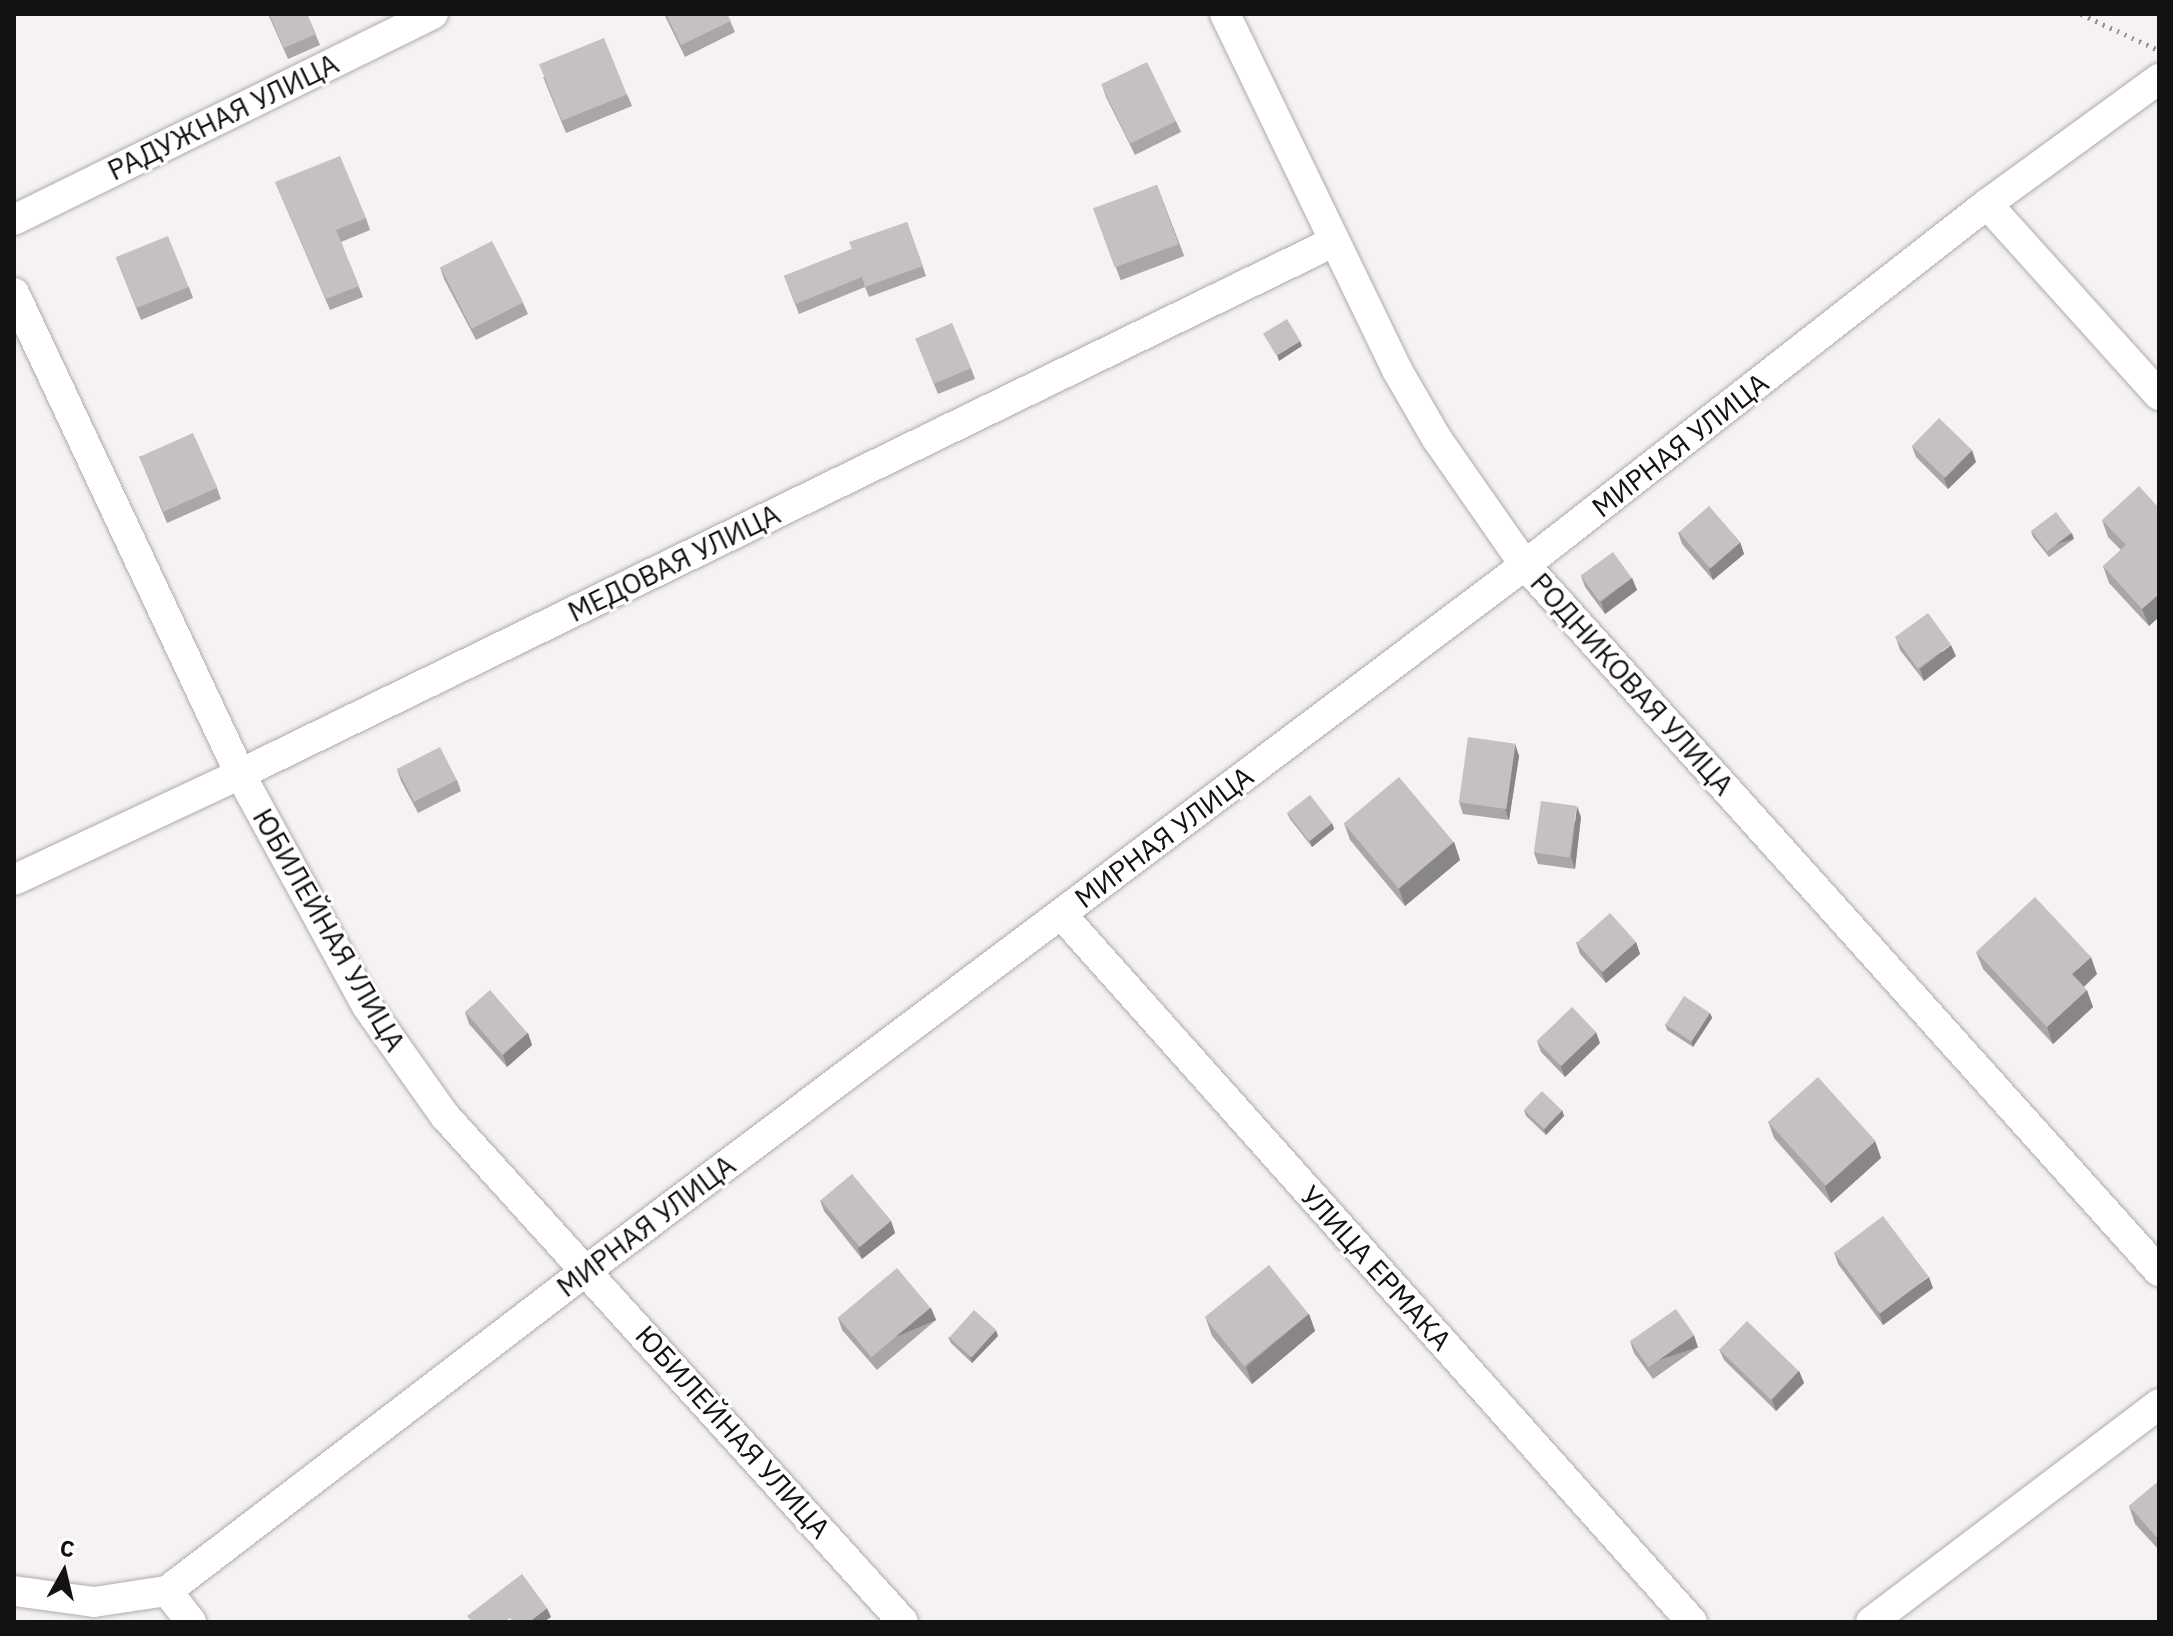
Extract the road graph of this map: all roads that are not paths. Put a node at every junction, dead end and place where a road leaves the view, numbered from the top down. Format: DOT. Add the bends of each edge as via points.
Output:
graph roads {
  1 [pos="433,14"];
  2 [pos="1225,14"];
  3 [pos="2159,79"];
  4 [pos="1987,204"];
  5 [pos="14,220"];
  6 [pos="1333,242"];
  7 [pos="14,293"];
  8 [pos="2159,395"];
  9 [pos="1525,565"];
  10 [pos="240,774"];
  11 [pos="14,880"];
  12 [pos="1061,914"];
  13 [pos="587,1270"];
  14 [pos="2159,1271"];
  15 [pos="2159,1404"];
  16 [pos="14,1591"];
  17 [pos="167,1591"];
  18 [pos="191,1622"];
  19 [pos="903,1622"];
  20 [pos="1692,1622"];
  21 [pos="1871,1622"];
  1 -- 5 [label="street, РАДУЖНАЯ УЛИЦА"];
  2 -- 6 [label="street, РОДНИКОВАЯ УЛИЦА"];
  3 -- 4 [label="street, МИРНАЯ УЛИЦА"];
  4 -- 8 [label="street"];
  4 -- 9 [label="street, МИРНАЯ УЛИЦА"];
  6 -- 9 [label="street, РОДНИКОВАЯ УЛИЦА" via="1437,439"];
  6 -- 10 [label="street, МЕДОВАЯ УЛИЦА"];
  7 -- 10 [label="street, ЮБИЛЕЙНАЯ УЛИЦА"];
  9 -- 12 [label="street, МИРНАЯ УЛИЦА"];
  9 -- 14 [label="street, РОДНИКОВАЯ УЛИЦА"];
  10 -- 11 [label="street, МЕДОВАЯ УЛИЦА"];
  10 -- 13 [label="street, ЮБИЛЕЙНАЯ УЛИЦА" via="393,1045 445,1116"];
  12 -- 13 [label="street, МИРНАЯ УЛИЦА"];
  12 -- 20 [label="street, УЛИЦА ЕРМАКА"];
  13 -- 17 [label="street, МИРНАЯ УЛИЦА"];
  13 -- 19 [label="street, ЮБИЛЕЙНАЯ УЛИЦА"];
  15 -- 21 [label="street"];
  16 -- 17 [label="street" via="94,1602"];
  17 -- 18 [label="street"];
}
